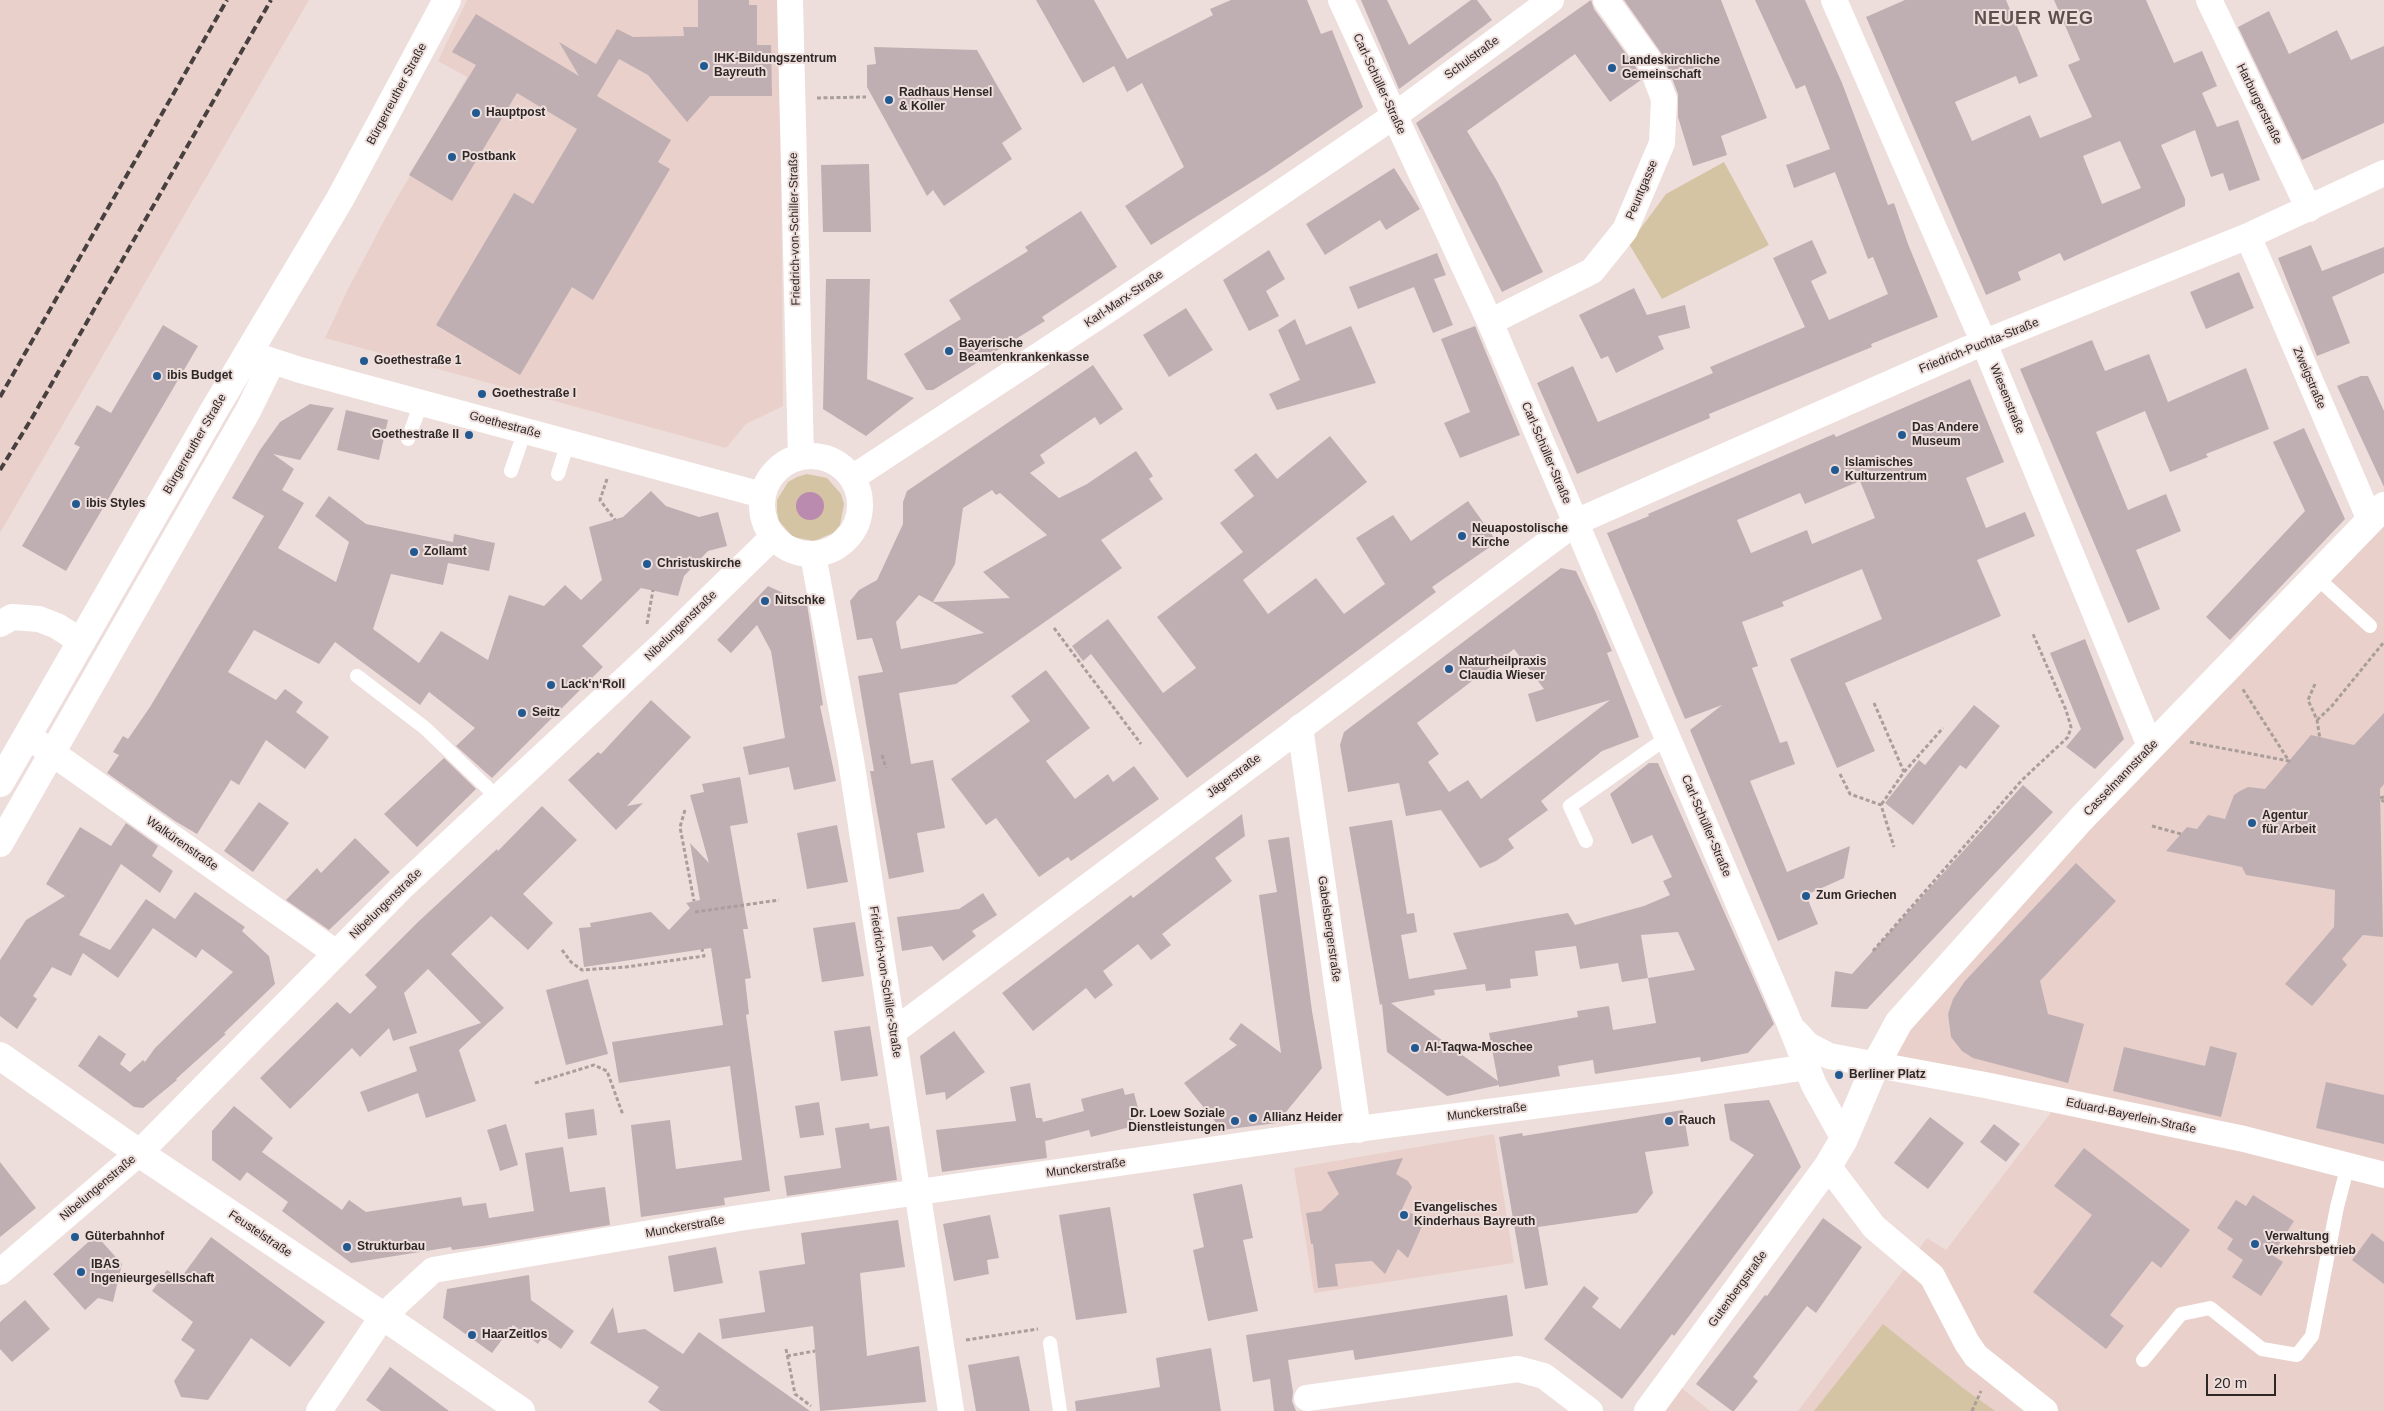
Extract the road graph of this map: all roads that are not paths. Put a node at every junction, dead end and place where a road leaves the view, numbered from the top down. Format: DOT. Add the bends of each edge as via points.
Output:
graph roads {
  1 [pos="446,0"];
  2 [pos="790,0"];
  3 [pos="1340,0"];
  4 [pos="1551,0"];
  5 [pos="1606,0"];
  6 [pos="1834,0"];
  7 [pos="2209,0"];
  8 [pos="1394,116"];
  9 [pos="2384,173"];
  10 [pos="2309,209"];
  11 [pos="2248,236"];
  12 [pos="1490,322"];
  13 [pos="1984,343"];
  14 [pos="261,357"];
  15 [pos="420,403"];
  16 [pos="525,430"];
  17 [pos="408,439"];
  18 [pos="568,442"];
  19 [pos="801,457"];
  20 [pos="511,471"];
  21 [pos="558,474"];
  22 [pos="852,478"];
  23 [pos="762,495"];
  24 [pos="2377,513"];
  25 [pos="1576,522"];
  26 [pos="773,537"];
  27 [pos="814,555"];
  28 [pos="2315,576"];
  29 [pos="0,624"];
  30 [pos="2370,626"];
  31 [pos="82,642"];
  32 [pos="357,676"];
  33 [pos="1300,727"];
  34 [pos="28,736"];
  35 [pos="1668,737"];
  36 [pos="2155,741"];
  37 [pos="51,753"];
  38 [pos="0,783"];
  39 [pos="498,798"];
  40 [pos="1586,841"];
  41 [pos="0,844"];
  42 [pos="336,953"];
  43 [pos="1789,1022"];
  44 [pos="893,1032"];
  45 [pos="0,1056"];
  46 [pos="1876,1064"];
  47 [pos="1807,1067"];
  48 [pos="1358,1130"];
  49 [pos="1844,1139"];
  50 [pos="139,1153"];
  51 [pos="1828,1166"];
  52 [pos="2348,1166"];
  53 [pos="2384,1175"];
  54 [pos="917,1192"];
  55 [pos="0,1272"];
  56 [pos="383,1316"];
  57 [pos="1050,1343"];
  58 [pos="2143,1360"];
  59 [pos="1307,1398"];
  60 [pos="319,1411"];
  61 [pos="521,1411"];
  62 [pos="951,1411"];
  63 [pos="1060,1411"];
  64 [pos="1590,1411"];
  65 [pos="1648,1411"];
  66 [pos="2045,1411"];
  1 -- 14 [label="street, Bürgerreuther Straße"];
  2 -- 19 [label="street, Friedrich-von-Schiller-Straße"];
  3 -- 8 [label="street, Carl-Schüller-Straße"];
  4 -- 8 [label="street, Schulstraße"];
  5 -- 12 [label="street, Peuntgasse" via="1650,62 1664,99 1662,143 1625,230 1592,270"];
  6 -- 13 [label="street, Wiesenstraße"];
  7 -- 10 [label="street, Harburgerstraße"];
  8 -- 12 [label="street, Carl-Schüller-Straße"];
  8 -- 22 [label="street, Karl-Marx-Straße"];
  9 -- 10 [label="street, Friedrich-Puchta-Straße"];
  10 -- 11 [label="street, Friedrich-Puchta-Straße"];
  11 -- 13 [label="street, Friedrich-Puchta-Straße"];
  11 -- 24 [label="street, Zweigstraße"];
  12 -- 25 [label="street, Carl-Schüller-Straße"];
  13 -- 25 [label="street, Friedrich-Puchta-Straße"];
  13 -- 36 [label="street, Wiesenstraße"];
  14 -- 15 [label="street, Goethestraße"];
  14 -- 31 [label="street, Bürgerreuther Straße" via="213,412"];
  14 -- 37 [label="street, Bürgerreuther Straße" via="248,411"];
  15 -- 16 [label="street, Goethestraße"];
  15 -- 17 [label="lane"];
  16 -- 18 [label="street, Goethestraße"];
  16 -- 20 [label="lane"];
  18 -- 21 [label="lane"];
  18 -- 23 [label="street, Goethestraße"];
  19 -- 22 [label="street" via="833,461"];
  19 -- 23 [label="street" via="773,472"];
  22 -- 27 [label="street" via="860,502 855,528 838,547"];
  23 -- 26 [label="street" via="763,521"];
  24 -- 28 [label="street, Casselmannstraße"];
  25 -- 33 [label="street, Jägerstraße"];
  25 -- 35 [label="street, Carl-Schüller-Straße"];
  26 -- 27 [label="street" via="788,550"];
  26 -- 39 [label="street, Nibelungenstraße"];
  27 -- 44 [label="street, Friedrich-von-Schiller-Straße" via="851,760"];
  28 -- 30 [label="lane"];
  28 -- 36 [label="street, Casselmannstraße"];
  29 -- 31 [label="street" via="12,617 39,619"];
  31 -- 34 [label="street, Bürgerreuther Straße"];
  32 -- 39 [label="lane" via="425,728"];
  33 -- 44 [label="street, Jägerstraße"];
  33 -- 48 [label="street, Gabelsbergerstraße"];
  34 -- 37 [label="street, Walkürenstraße"];
  34 -- 38 [label="street, Bürgerreuther Straße"];
  35 -- 40 [label="lane" via="1570,806"];
  35 -- 43 [label="street, Carl-Schüller-Straße"];
  36 -- 46 [label="street, Casselmannstraße" via="1910,1008 1890,1035"];
  37 -- 41 [label="street, Bürgerreuther Straße"];
  37 -- 42 [label="street, Walkürenstraße"];
  39 -- 42 [label="street, Nibelungenstraße"];
  42 -- 50 [label="street, Nibelungenstraße"];
  43 -- 46 [label="street" via="1798,1036 1819,1052"];
  43 -- 47 [label="street"];
  44 -- 54 [label="street, Friedrich-von-Schiller-Straße"];
  45 -- 50 [label="street, Feustelstraße"];
  46 -- 49 [label="street"];
  46 -- 52 [label="street, Eduard-Bayerlein-Straße" via="2244,1139"];
  47 -- 48 [label="street, Munckerstraße"];
  47 -- 49 [label="street"];
  48 -- 54 [label="street, Munckerstraße"];
  49 -- 51 [label="street"];
  50 -- 55 [label="street, Nibelungenstraße"];
  50 -- 56 [label="street, Feustelstraße"];
  51 -- 65 [label="street, Gutenbergstraße"];
  51 -- 66 [label="street" via="1874,1227 1932,1276 1976,1356"];
  52 -- 53 [label="street, Eduard-Bayerlein-Straße"];
  52 -- 58 [label="lane" via="2312,1336 2297,1355 2262,1349 2210,1308 2181,1314"];
  54 -- 56 [label="street, Munckerstraße" via="739,1218 433,1270"];
  54 -- 62 [label="street, Friedrich-von-Schiller-Straße"];
  56 -- 60 [label="street, Munckerstraße"];
  56 -- 61 [label="street, Feustelstraße"];
  57 -- 63 [label="lane"];
  59 -- 64 [label="street" via="1518,1368 1544,1376"];
}
